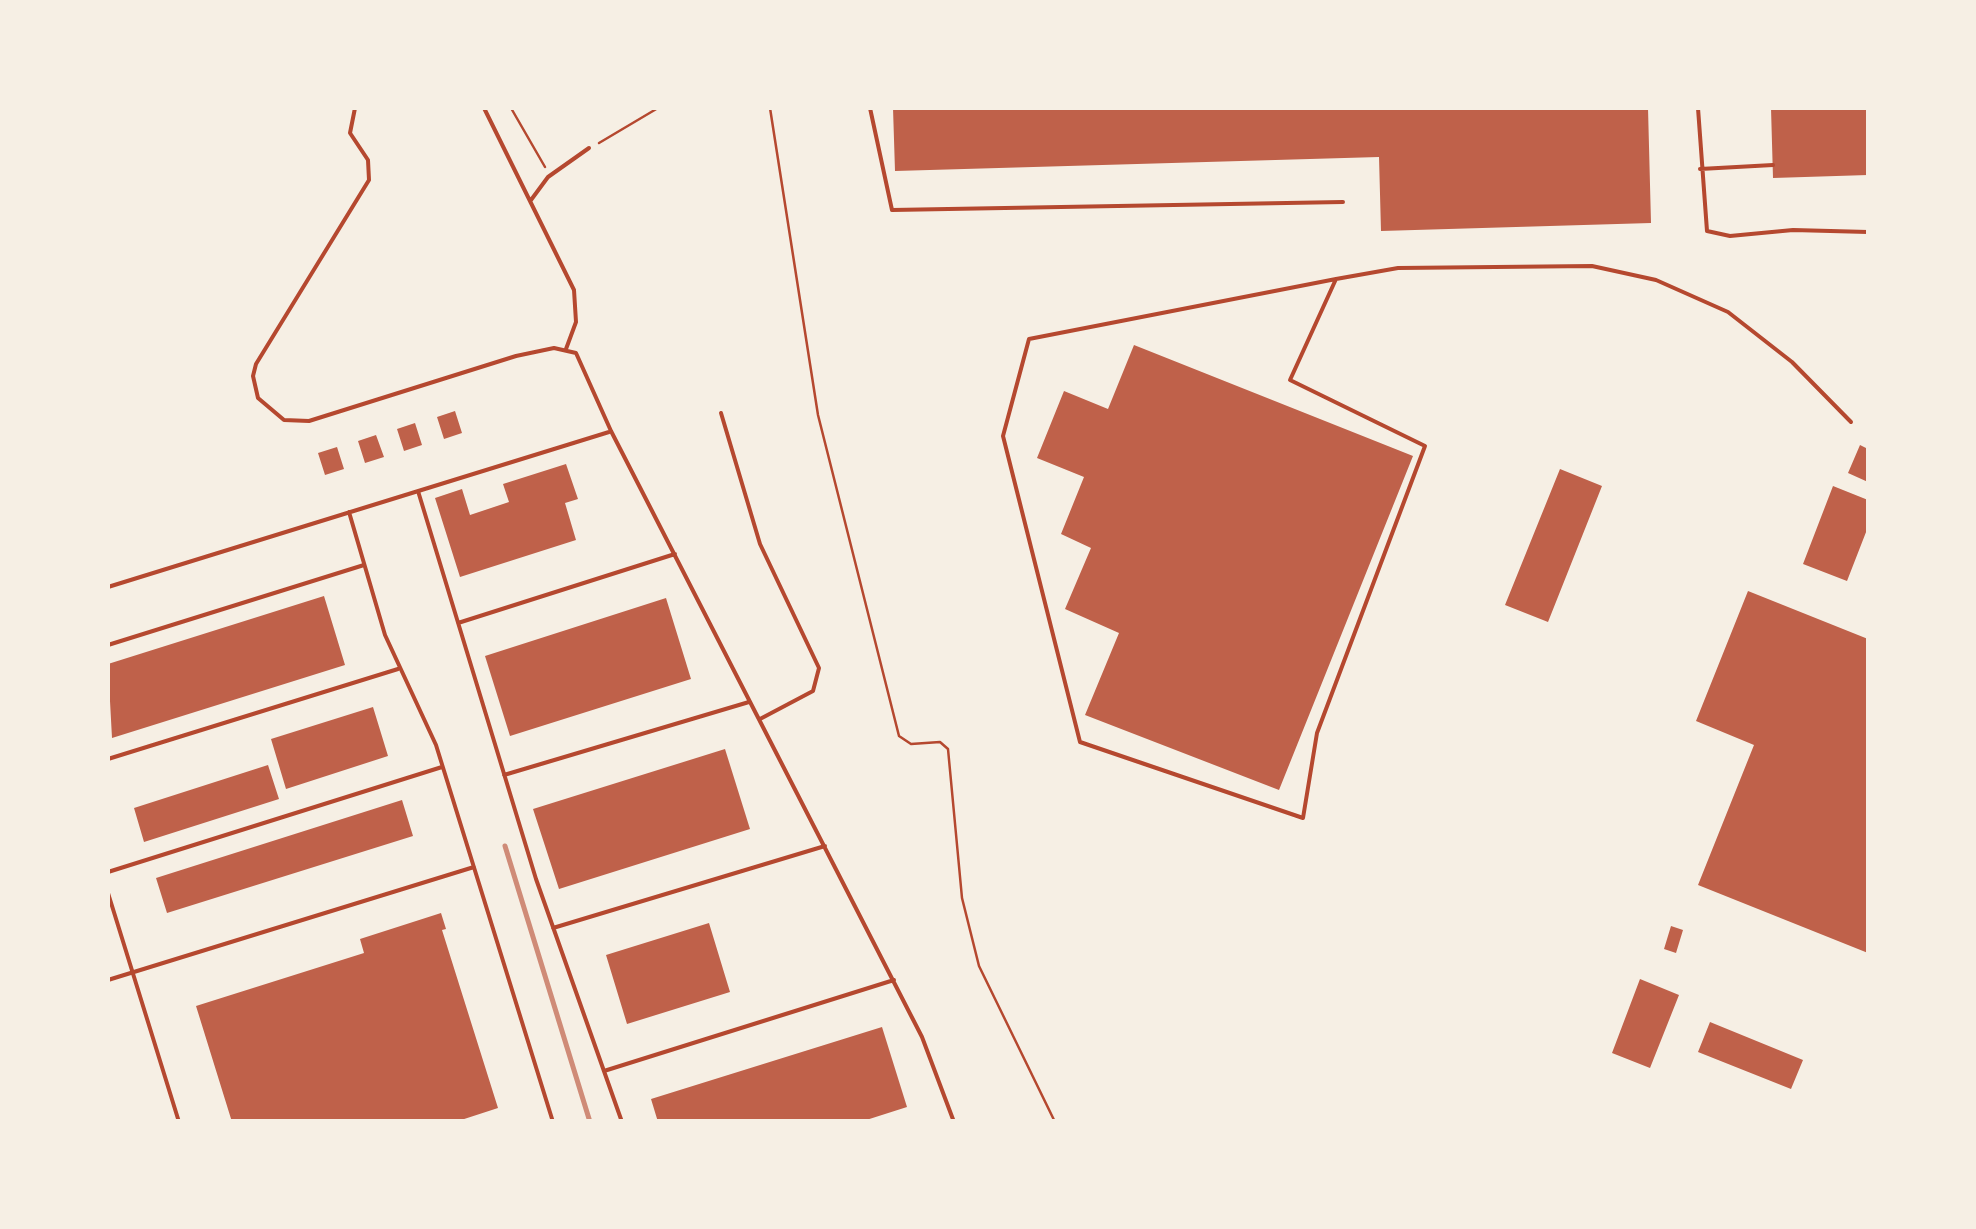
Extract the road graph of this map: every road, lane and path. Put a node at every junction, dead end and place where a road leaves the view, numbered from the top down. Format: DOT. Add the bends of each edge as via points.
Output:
graph roads {
  1 [pos="355,108"];
  2 [pos="484,108"];
  3 [pos="512,108"];
  4 [pos="658,108"];
  5 [pos="770,108"];
  6 [pos="870,108"];
  7 [pos="1698,108"];
  8 [pos="589,148"];
  9 [pos="1773,165"];
  10 [pos="1700,169"];
  11 [pos="550,175"];
  12 [pos="530,200"];
  13 [pos="1342,202"];
  14 [pos="1868,232"];
  15 [pos="1336,280"];
  16 [pos="566,349"];
  17 [pos="720,413"];
  18 [pos="1851,422"];
  19 [pos="612,431"];
  20 [pos="418,491"];
  21 [pos="349,512"];
  22 [pos="675,554"];
  23 [pos="364,565"];
  24 [pos="108,587"];
  25 [pos="458,623"];
  26 [pos="108,645"];
  27 [pos="398,669"];
  28 [pos="751,702"];
  29 [pos="760,719"];
  30 [pos="108,759"];
  31 [pos="442,767"];
  32 [pos="504,774"];
  33 [pos="825,846"];
  34 [pos="474,868"];
  35 [pos="108,872"];
  36 [pos="108,893"];
  37 [pos="554,928"];
  38 [pos="132,972"];
  39 [pos="108,980"];
  40 [pos="894,980"];
  41 [pos="604,1070"];
  42 [pos="179,1122"];
  43 [pos="553,1122"];
  44 [pos="622,1122"];
  45 [pos="954,1122"];
  46 [pos="1055,1122"];
  1 -- 16 [label="lane" via="350,133 368,160 369,180 256,364 254,387 264,406 284,420 309,421 516,356"];
  2 -- 12 [label="lane"];
  3 -- 11 [label="path"];
  4 -- 8 [label="path"];
  5 -- 46 [label="path" via="818,415 899,736 948,749 962,898 979,966"];
  6 -- 13 [label="lane" via="892,210"];
  7 -- 10 [label="lane"];
  8 -- 11 [label="lane"];
  9 -- 10 [label="lane"];
  10 -- 14 [label="lane" via="1707,230 1730,236"];
  11 -- 12 [label="lane"];
  12 -- 16 [label="lane" via="574,290 576,322"];
  15 -- 15 [label="lane" via="1029,339 1003,436 1080,742 1303,818 1317,733 1425,446 1290,380"];
  15 -- 18 [label="lane" via="1398,268 1542,265 1592,266 1656,280 1728,312 1792,362"];
  16 -- 19 [label="lane" via="584,362"];
  17 -- 29 [label="lane" via="760,544 819,668 813,691"];
  19 -- 20 [label="lane"];
  19 -- 22 [label="lane"];
  20 -- 21 [label="lane"];
  20 -- 25 [label="lane"];
  21 -- 23 [label="lane"];
  21 -- 24 [label="lane"];
  22 -- 25 [label="lane"];
  22 -- 28 [label="lane"];
  23 -- 26 [label="lane"];
  23 -- 27 [label="lane"];
  25 -- 32 [label="lane"];
  27 -- 30 [label="lane"];
  27 -- 31 [label="lane"];
  28 -- 29 [label="lane"];
  28 -- 32 [label="lane"];
  29 -- 33 [label="lane"];
  31 -- 34 [label="lane"];
  31 -- 35 [label="lane"];
  32 -- 37 [label="lane"];
  33 -- 37 [label="lane"];
  33 -- 40 [label="lane"];
  34 -- 38 [label="lane"];
  34 -- 43 [label="lane"];
  36 -- 38 [label="lane"];
  37 -- 41 [label="lane"];
  38 -- 39 [label="lane"];
  38 -- 42 [label="lane"];
  40 -- 41 [label="lane"];
  40 -- 45 [label="lane"];
  41 -- 44 [label="lane"];
}
